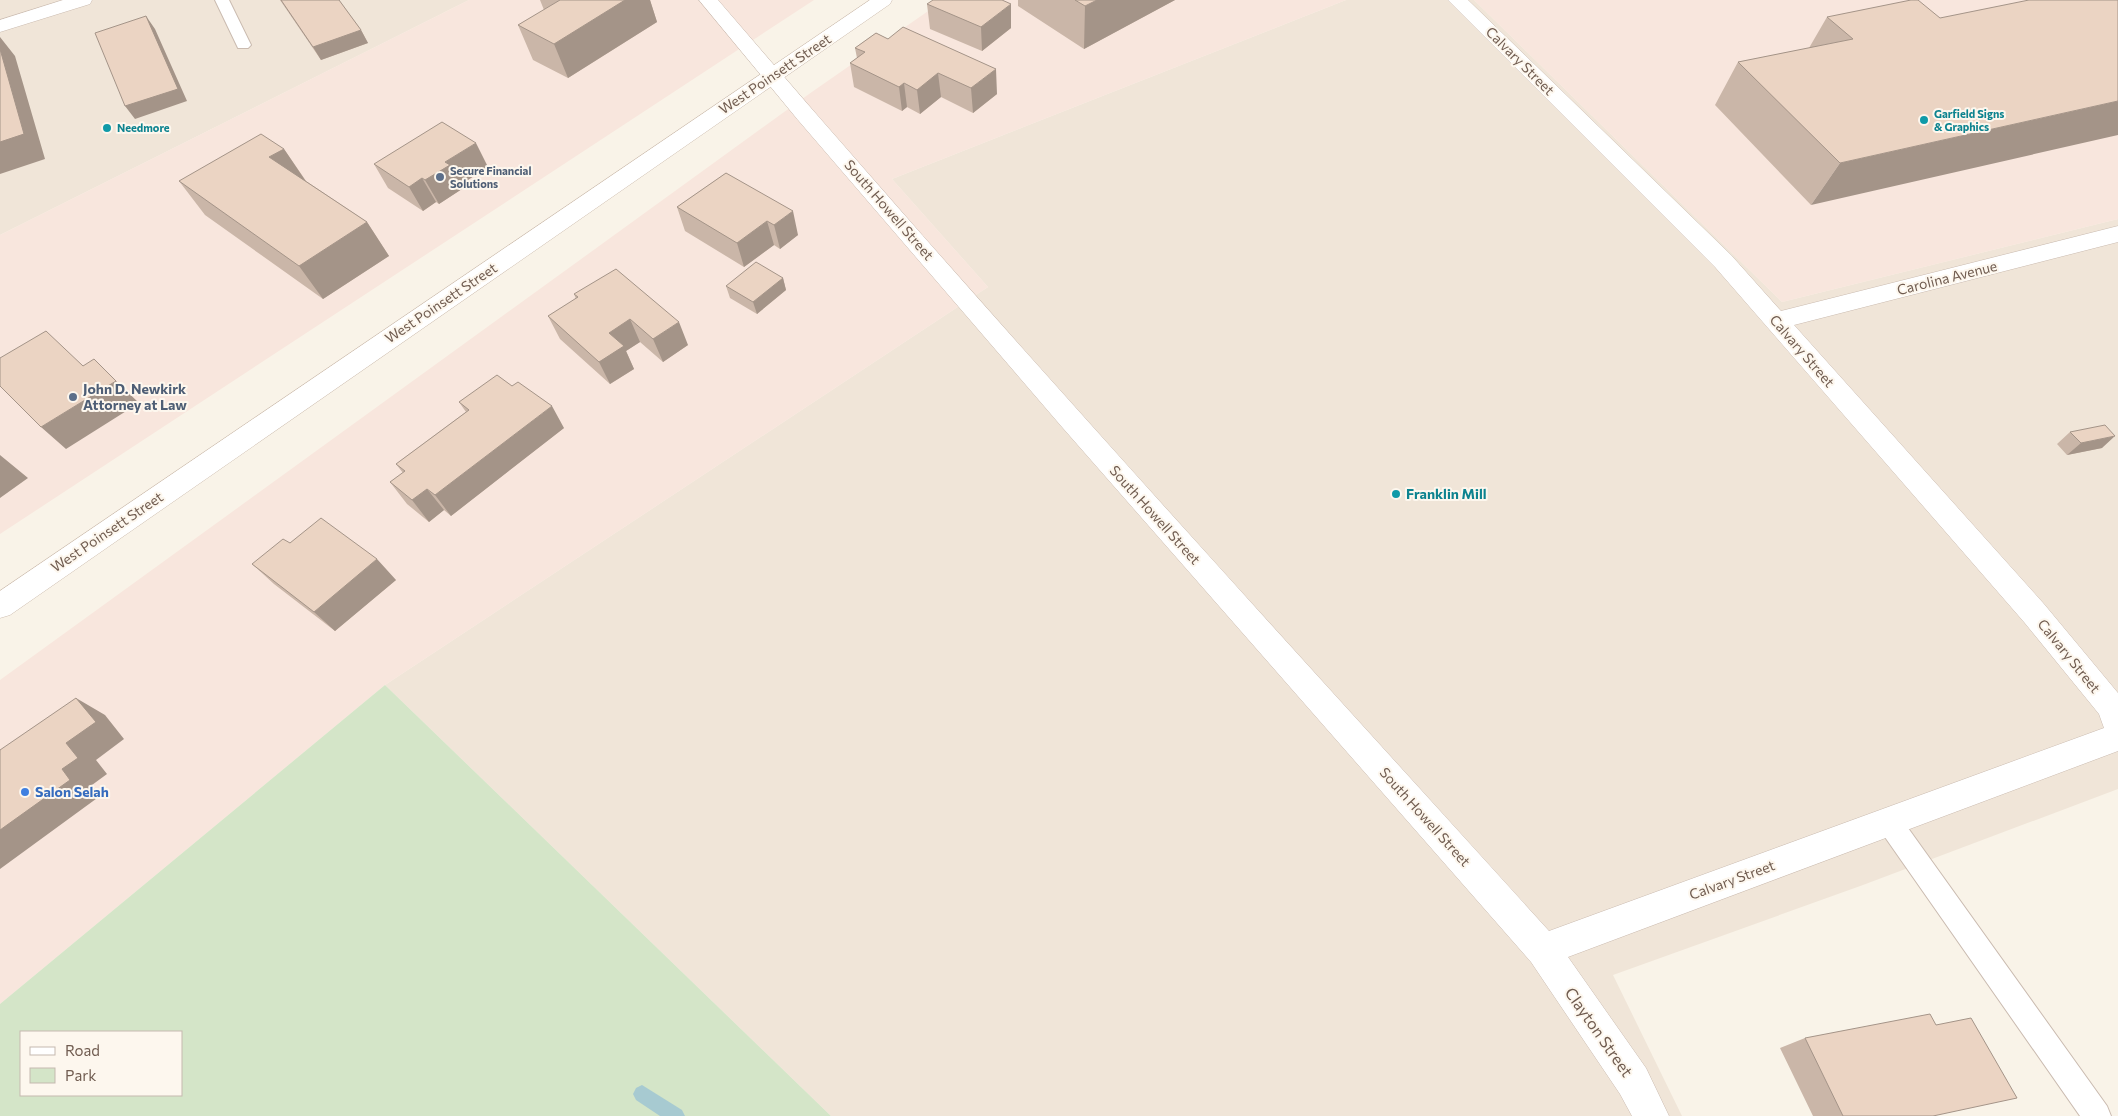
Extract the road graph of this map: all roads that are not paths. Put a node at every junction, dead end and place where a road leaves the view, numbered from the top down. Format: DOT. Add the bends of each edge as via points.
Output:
graph roads {
  1 [pos="83,0"];
  2 [pos="222,0"];
  3 [pos="708,0"];
  4 [pos="883,0"];
  5 [pos="1457,0"];
  6 [pos="0,26"];
  7 [pos="243,45"];
  8 [pos="772,75"];
  9 [pos="2118,234"];
  10 [pos="1776,321"];
  11 [pos="0,606"];
  12 [pos="2118,727"];
  13 [pos="2118,737"];
  14 [pos="1889,822"];
  15 [pos="1543,950"];
  16 [pos="1651,1116"];
  17 [pos="2097,1116"];
  1 -- 6 [label="street"];
  2 -- 7 [label="lane"];
  3 -- 8 [label="street, South Howell Street"];
  4 -- 8 [label="street, West Poinsett Street"];
  5 -- 10 [label="street, Calvary Street" via="1723,261"];
  8 -- 11 [label="street, West Poinsett Street"];
  8 -- 15 [label="street, South Howell Street" via="1071,420"];
  9 -- 10 [label="street, Carolina Avenue"];
  10 -- 12 [label="street, Calvary Street" via="2034,613 2111,707"];
  13 -- 14 [label="street, Calvary Street"];
  14 -- 15 [label="street, Calvary Street"];
  14 -- 17 [label="lane"];
  15 -- 16 [label="street, Clayton Street" via="1634,1081"];
}
